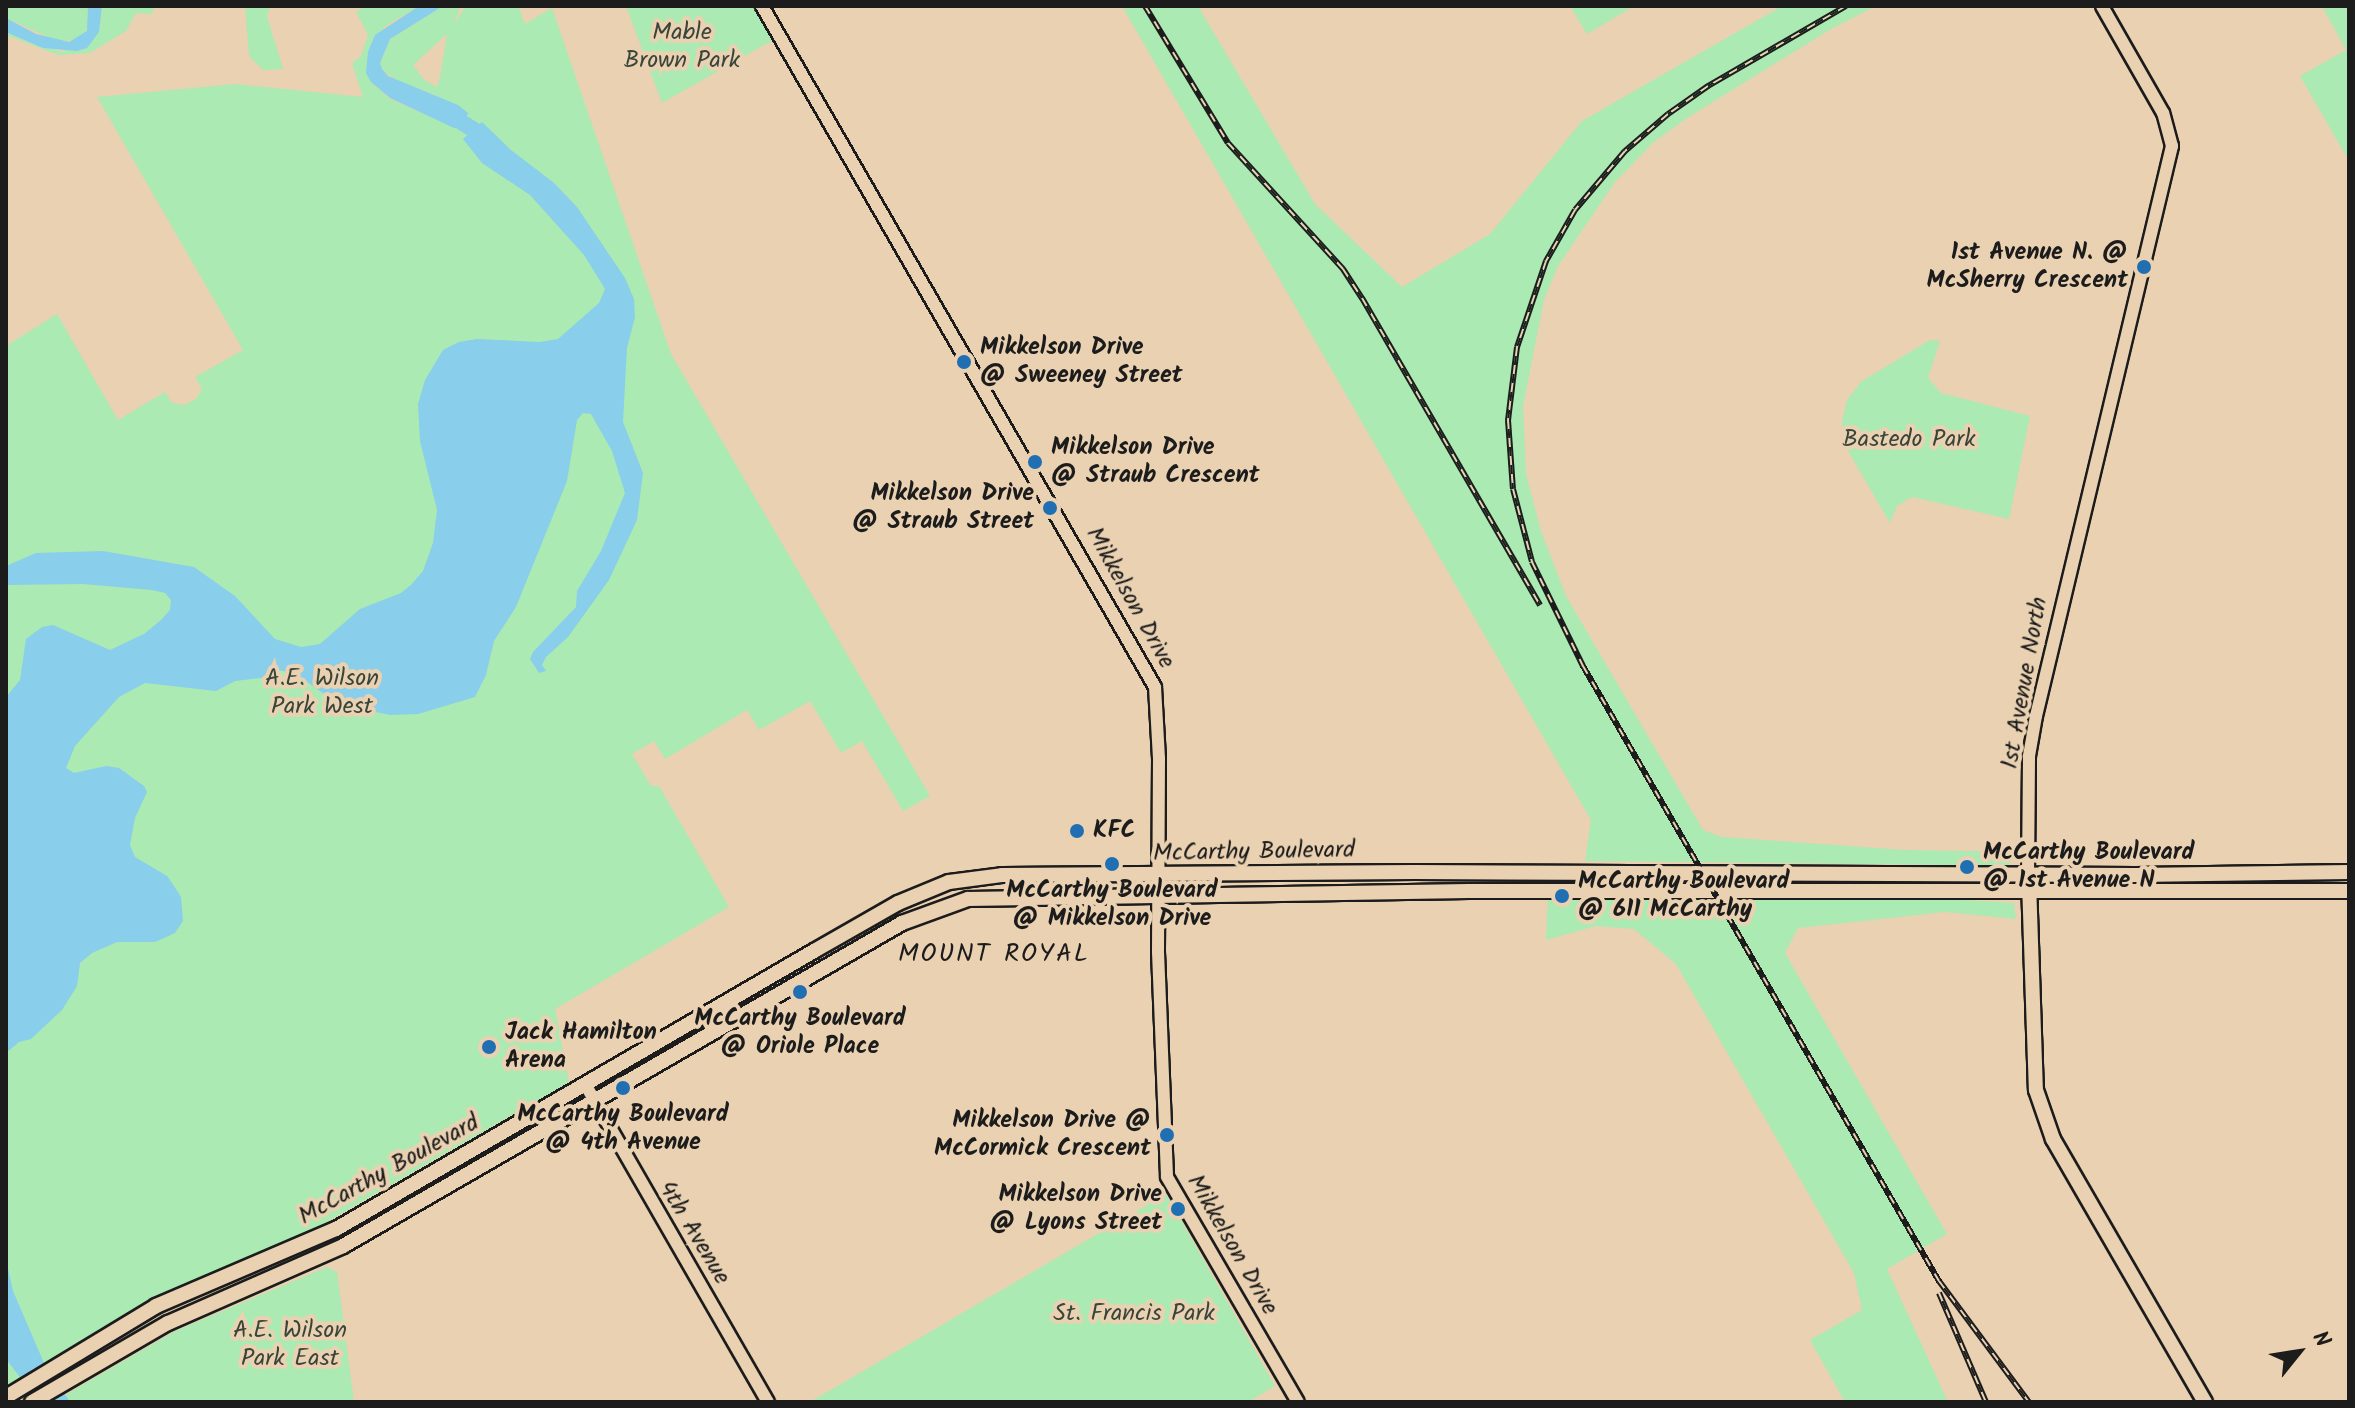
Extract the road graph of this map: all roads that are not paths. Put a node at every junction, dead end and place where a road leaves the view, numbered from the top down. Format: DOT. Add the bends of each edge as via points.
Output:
graph roads {
  1 [pos="762,6"];
  2 [pos="2102,6"];
  3 [pos="2349,872"];
  4 [pos="2028,874"];
  5 [pos="1158,875"];
  6 [pos="2029,890"];
  7 [pos="2349,891"];
  8 [pos="1158,894"];
  9 [pos="585,1084"];
  10 [pos="594,1101"];
  11 [pos="7,1397"];
  12 [pos="32,1402"];
  13 [pos="768,1402"];
  14 [pos="1298,1402"];
  15 [pos="2205,1402"];
  1 -- 5 [label="street, Mikkelson Drive" via="1155,687"];
  2 -- 4 [label="street, 1st Avenue North" via="2163,113 2172,146 2036,716 2029,756"];
  3 -- 4 [label="main road, McCarthy Boulevard"];
  4 -- 5 [label="main road, McCarthy Boulevard"];
  4 -- 6 [label="main road, 1st Avenue North"];
  5 -- 8 [label="street, Mikkelson Drive"];
  5 -- 9 [label="main road, McCarthy Boulevard" via="1002,875 949,882 898,903"];
  6 -- 7 [label="main road, McCarthy Boulevard"];
  6 -- 8 [label="main road, McCarthy Boulevard"];
  6 -- 15 [label="main road, 1st Avenue North" via="2036,1090 2053,1139"];
  8 -- 10 [label="main road, McCarthy Boulevard" via="968,899 902,923"];
  8 -- 14 [label="street, Mikkelson Drive" via="1167,1177"];
  9 -- 10 [label="street, 4th Avenue"];
  9 -- 11 [label="main road, McCarthy Boulevard" via="336,1229 156,1306"];
  10 -- 12 [label="main road, McCarthy Boulevard" via="343,1246 168,1323"];
  10 -- 13 [label="street, 4th Avenue"];
}
